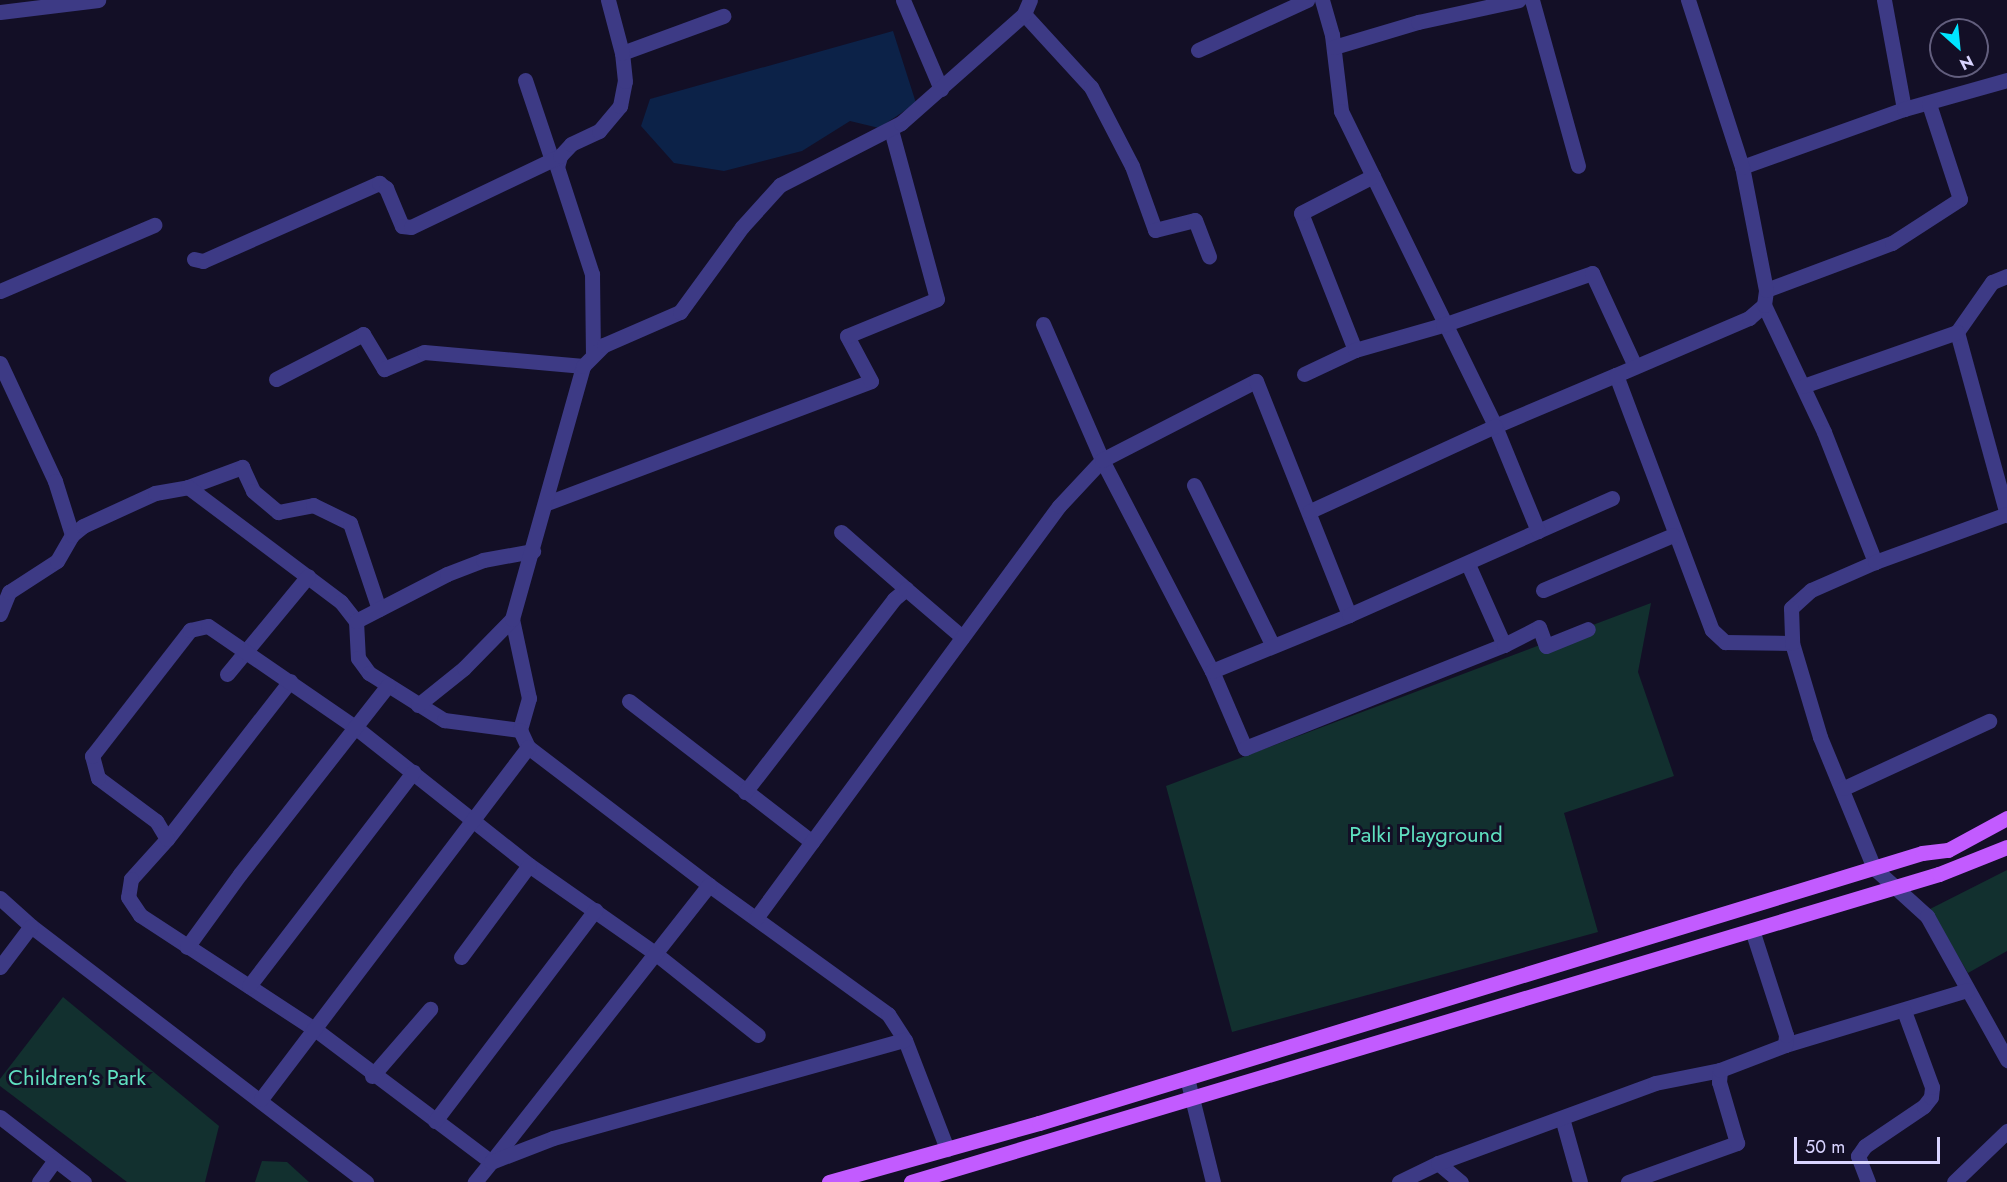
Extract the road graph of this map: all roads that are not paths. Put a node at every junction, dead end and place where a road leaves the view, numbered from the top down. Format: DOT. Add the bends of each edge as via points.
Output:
graph roads {
  1 [pos="98,0"];
  2 [pos="608,0"];
  3 [pos="903,0"];
  4 [pos="1307,0"];
  5 [pos="1323,0"];
  6 [pos="1519,0"];
  7 [pos="1532,0"];
  8 [pos="1688,0"];
  9 [pos="1884,0"];
  10 [pos="1027,7"];
  11 [pos="0,12"];
  12 [pos="723,16"];
  13 [pos="1334,47"];
  14 [pos="1198,50"];
  15 [pos="622,53"];
  16 [pos="525,80"];
  17 [pos="2007,80"];
  18 [pos="941,89"];
  19 [pos="1929,104"];
  20 [pos="1904,109"];
  21 [pos="891,130"];
  22 [pos="556,158"];
  23 [pos="1578,166"];
  24 [pos="1742,166"];
  25 [pos="1373,176"];
  26 [pos="154,225"];
  27 [pos="1209,256"];
  28 [pos="194,259"];
  29 [pos="2007,276"];
  30 [pos="0,291"];
  31 [pos="1765,298"];
  32 [pos="1042,324"];
  33 [pos="1443,325"];
  34 [pos="1957,332"];
  35 [pos="1355,350"];
  36 [pos="593,353"];
  37 [pos="0,363"];
  38 [pos="583,366"];
  39 [pos="1635,366"];
  40 [pos="1304,374"];
  41 [pos="1616,375"];
  42 [pos="276,379"];
  43 [pos="1803,386"];
  44 [pos="1495,426"];
  45 [pos="1102,460"];
  46 [pos="1194,485"];
  47 [pos="188,487"];
  48 [pos="1612,498"];
  49 [pos="547,503"];
  50 [pos="1310,511"];
  51 [pos="2007,514"];
  52 [pos="1538,531"];
  53 [pos="841,532"];
  54 [pos="72,535"];
  55 [pos="1673,535"];
  56 [pos="533,551"];
  57 [pos="1875,562"];
  58 [pos="1468,564"];
  59 [pos="308,576"];
  60 [pos="906,589"];
  61 [pos="1543,590"];
  62 [pos="379,609"];
  63 [pos="0,614"];
  64 [pos="1349,615"];
  65 [pos="512,619"];
  66 [pos="356,621"];
  67 [pos="1588,629"];
  68 [pos="962,637"];
  69 [pos="1792,644"];
  70 [pos="1504,645"];
  71 [pos="1273,646"];
  72 [pos="245,651"];
  73 [pos="1212,671"];
  74 [pos="227,674"];
  75 [pos="290,681"];
  76 [pos="388,686"];
  77 [pos="629,701"];
  78 [pos="418,705"];
  79 [pos="1989,721"];
  80 [pos="355,727"];
  81 [pos="520,730"];
  82 [pos="528,747"];
  83 [pos="413,772"];
  84 [pos="1844,789"];
  85 [pos="745,792"];
  86 [pos="472,818"];
  87 [pos="2007,818"];
  88 [pos="167,839"];
  89 [pos="812,842"];
  90 [pos="2007,847"];
  91 [pos="530,865"];
  92 [pos="1874,868"];
  93 [pos="709,885"];
  94 [pos="1897,886"];
  95 [pos="0,898"];
  96 [pos="595,910"];
  97 [pos="756,918"];
  98 [pos="31,926"];
  99 [pos="1752,930"];
  100 [pos="1644,939"];
  101 [pos="188,948"];
  102 [pos="656,954"];
  103 [pos="461,957"];
  104 [pos="1651,961"];
  105 [pos="0,967"];
  106 [pos="249,986"];
  107 [pos="1967,990"];
  108 [pos="430,1009"];
  109 [pos="1904,1011"];
  110 [pos="316,1030"];
  111 [pos="758,1035"];
  112 [pos="905,1040"];
  113 [pos="1785,1045"];
  114 [pos="2007,1060"];
  115 [pos="1720,1071"];
  116 [pos="372,1076"];
  117 [pos="1187,1078"];
  118 [pos="261,1099"];
  119 [pos="1192,1099"];
  120 [pos="0,1117"];
  121 [pos="1562,1118"];
  122 [pos="435,1121"];
  123 [pos="2007,1131"];
  124 [pos="946,1149"];
  125 [pos="55,1160"];
  126 [pos="491,1162"];
  127 [pos="1438,1163"];
  128 [pos="39,1182"];
  129 [pos="84,1182"];
  130 [pos="366,1182"];
  131 [pos="475,1182"];
  132 [pos="828,1182"];
  133 [pos="911,1182"];
  134 [pos="1213,1182"];
  135 [pos="1399,1182"];
  136 [pos="1461,1182"];
  137 [pos="1580,1182"];
  138 [pos="1628,1182"];
  139 [pos="1868,1182"];
  140 [pos="1954,1182"];
  1 -- 11 [label="street"];
  2 -- 15 [label="street"];
  3 -- 18 [label="street"];
  4 -- 14 [label="street"];
  5 -- 13 [label="street"];
  6 -- 13 [label="street" via="1418,22"];
  7 -- 23 [label="street"];
  8 -- 24 [label="street"];
  9 -- 20 [label="street"];
  10 -- 18 [label="street"];
  10 -- 27 [label="street" via="1091,87 1132,166 1155,230 1195,220"];
  12 -- 15 [label="street"];
  13 -- 25 [label="street" via="1341,111"];
  15 -- 22 [label="street" via="625,81 620,106 599,131 571,144"];
  16 -- 22 [label="street"];
  17 -- 19 [label="street"];
  18 -- 21 [label="street"];
  19 -- 20 [label="street"];
  19 -- 31 [label="street" via="1960,199 1892,243"];
  20 -- 24 [label="street"];
  21 -- 36 [label="street" via="780,185 742,227 680,312 621,336"];
  21 -- 49 [label="street" via="937,299 847,336 871,381"];
  22 -- 28 [label="street" via="411,227 402,226 386,188 379,183 203,261"];
  22 -- 36 [label="street" via="592,274 596,331"];
  24 -- 31 [label="street"];
  25 -- 33 [label="street"];
  25 -- 35 [label="street" via="1301,213"];
  26 -- 30 [label="street"];
  29 -- 34 [label="street" via="1992,282"];
  31 -- 39 [label="street" via="1749,318"];
  31 -- 43 [label="street"];
  32 -- 45 [label="street"];
  33 -- 35 [label="street"];
  33 -- 39 [label="street" via="1592,273"];
  33 -- 44 [label="street"];
  34 -- 43 [label="street"];
  34 -- 51 [label="street"];
  35 -- 40 [label="street"];
  36 -- 38 [label="street"];
  37 -- 54 [label="street" via="55,481"];
  38 -- 42 [label="street" via="424,352 384,369 363,334"];
  38 -- 49 [label="street"];
  39 -- 41 [label="street"];
  41 -- 44 [label="street"];
  41 -- 55 [label="street"];
  43 -- 57 [label="street"];
  44 -- 50 [label="street"];
  44 -- 52 [label="street"];
  45 -- 50 [label="street" via="1256,381"];
  45 -- 68 [label="street" via="1059,506"];
  45 -- 73 [label="street"];
  46 -- 71 [label="street"];
  47 -- 54 [label="street" via="155,493 108,513"];
  47 -- 59 [label="street"];
  47 -- 62 [label="street" via="242,467 253,491 278,512 313,505 350,523"];
  48 -- 52 [label="street"];
  49 -- 56 [label="street"];
  50 -- 64 [label="street"];
  51 -- 57 [label="street"];
  52 -- 58 [label="street"];
  53 -- 60 [label="street"];
  54 -- 63 [label="street" via="57,561 9,592"];
  55 -- 61 [label="street"];
  55 -- 69 [label="street" via="1718,639"];
  56 -- 62 [label="street" via="474,564"];
  56 -- 65 [label="street"];
  57 -- 69 [label="street" via="1811,590 1791,608"];
  58 -- 64 [label="street"];
  58 -- 70 [label="street"];
  59 -- 66 [label="street" via="341,602"];
  59 -- 72 [label="street"];
  60 -- 68 [label="street"];
  60 -- 85 [label="street" via="894,599"];
  62 -- 66 [label="street"];
  64 -- 71 [label="street"];
  65 -- 78 [label="street" via="464,668"];
  65 -- 81 [label="street" via="529,698"];
  66 -- 76 [label="street" via="358,658 369,673"];
  67 -- 70 [label="street" via="1546,646 1539,627"];
  68 -- 89 [label="street"];
  69 -- 84 [label="street" via="1820,737"];
  70 -- 73 [label="street" via="1245,748"];
  71 -- 73 [label="street"];
  72 -- 74 [label="street"];
  72 -- 75 [label="street"];
  72 -- 88 [label="street" via="208,626 190,630 92,756 98,778 156,821"];
  75 -- 80 [label="street"];
  75 -- 88 [label="street"];
  76 -- 78 [label="street"];
  76 -- 80 [label="street"];
  77 -- 85 [label="street"];
  78 -- 81 [label="street" via="444,720"];
  79 -- 84 [label="street"];
  80 -- 83 [label="street"];
  80 -- 101 [label="street"];
  81 -- 82 [label="street"];
  82 -- 86 [label="street"];
  82 -- 93 [label="street"];
  83 -- 86 [label="street"];
  83 -- 106 [label="street"];
  84 -- 92 [label="street"];
  85 -- 89 [label="street"];
  86 -- 91 [label="street"];
  86 -- 110 [label="street"];
  87 -- 92 [label="main road" via="1948,850"];
  88 -- 101 [label="street" via="130,879 128,897 140,915"];
  89 -- 97 [label="street"];
  90 -- 94 [label="main road"];
  91 -- 96 [label="street"];
  91 -- 103 [label="street"];
  92 -- 94 [label="street"];
  92 -- 100 [label="main road"];
  93 -- 97 [label="street"];
  93 -- 102 [label="street"];
  94 -- 99 [label="main road"];
  94 -- 107 [label="street" via="1927,916"];
  95 -- 98 [label="street"];
  96 -- 102 [label="street"];
  96 -- 122 [label="street"];
  97 -- 112 [label="street" via="888,1014"];
  98 -- 105 [label="street"];
  98 -- 118 [label="street"];
  99 -- 104 [label="main road"];
  99 -- 113 [label="street" via="1786,1035"];
  100 -- 104 [label="main road"];
  100 -- 117 [label="main road"];
  101 -- 106 [label="street"];
  102 -- 111 [label="street"];
  102 -- 126 [label="street"];
  104 -- 119 [label="main road"];
  106 -- 110 [label="street"];
  107 -- 109 [label="street"];
  107 -- 114 [label="street"];
  108 -- 116 [label="street"];
  109 -- 113 [label="street"];
  109 -- 139 [label="street" via="1932,1087 1930,1097 1924,1106 1865,1146 1858,1156"];
  110 -- 116 [label="street"];
  110 -- 118 [label="street"];
  112 -- 124 [label="street"];
  112 -- 126 [label="street" via="553,1138"];
  113 -- 115 [label="street"];
  115 -- 121 [label="street" via="1655,1083"];
  115 -- 138 [label="street" via="1719,1082 1737,1143"];
  116 -- 122 [label="street"];
  117 -- 119 [label="street"];
  117 -- 124 [label="main road"];
  118 -- 130 [label="street"];
  119 -- 133 [label="main road"];
  119 -- 134 [label="street"];
  120 -- 125 [label="street"];
  121 -- 127 [label="street"];
  121 -- 137 [label="street"];
  122 -- 126 [label="street"];
  123 -- 140 [label="street"];
  124 -- 132 [label="main road"];
  125 -- 128 [label="street"];
  125 -- 129 [label="street"];
  126 -- 131 [label="street"];
  127 -- 135 [label="street"];
  127 -- 136 [label="street"];
}
